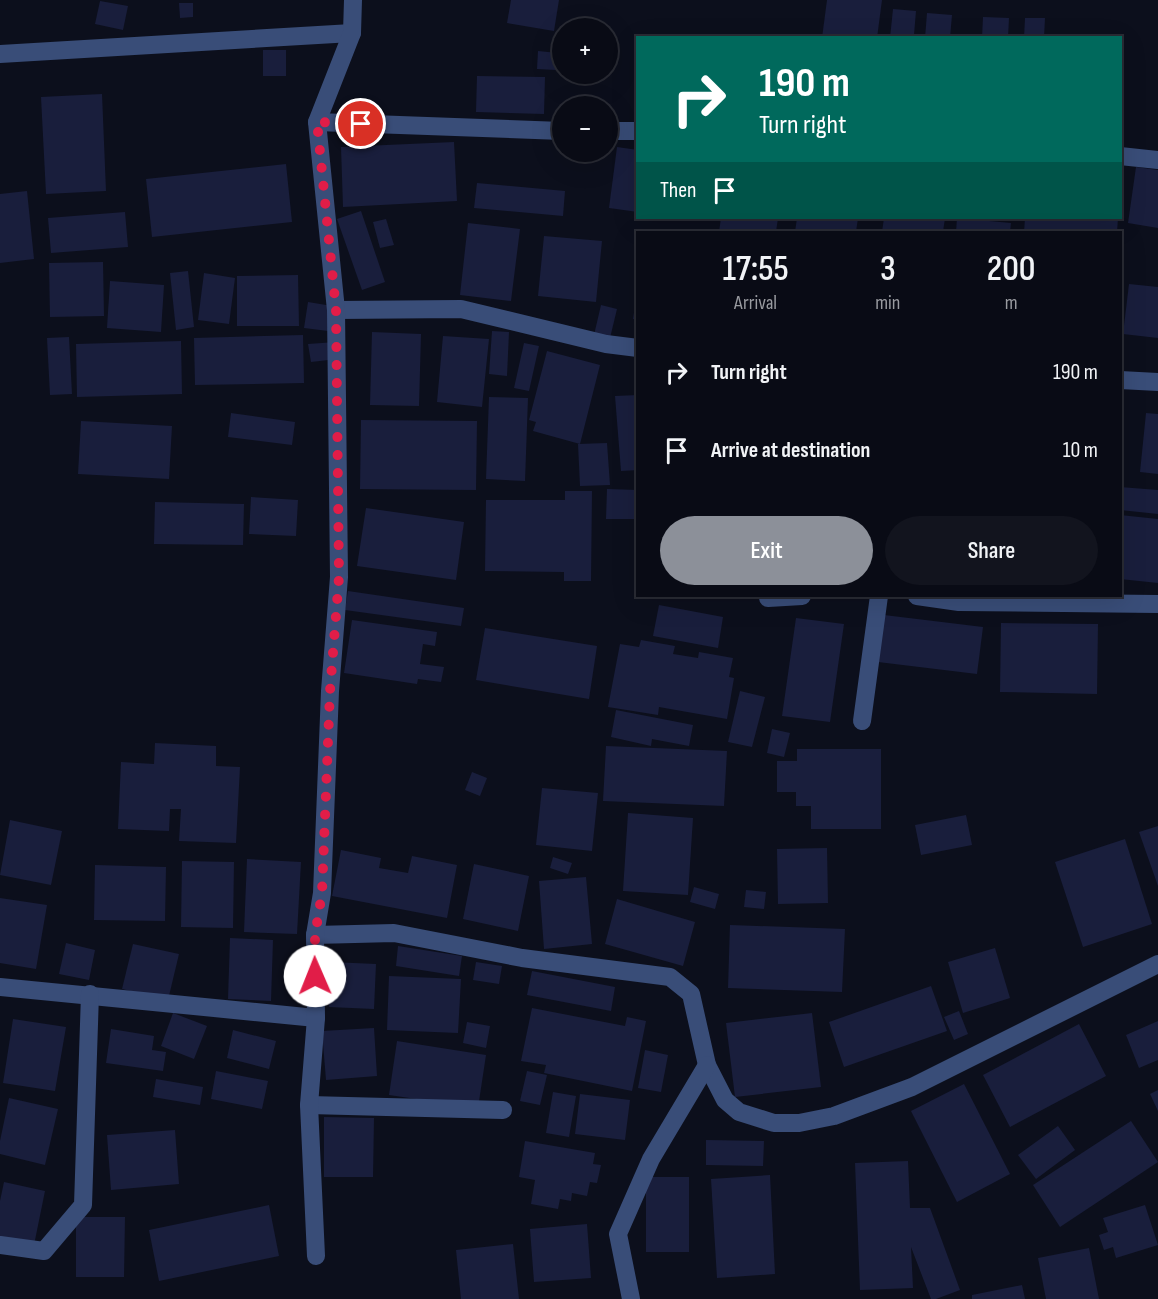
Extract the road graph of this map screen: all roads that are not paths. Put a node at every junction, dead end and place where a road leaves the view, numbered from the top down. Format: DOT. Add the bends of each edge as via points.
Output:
graph roads {
  1 [pos="353,0"];
  2 [pos="352,33"];
  3 [pos="0,54"];
  4 [pos="317,122"];
  5 [pos="552,131"];
  6 [pos="618,131"];
  7 [pos="636,131"];
  8 [pos="1122,156"];
  9 [pos="1158,160"];
  10 [pos="336,310"];
  11 [pos="636,348"];
  12 [pos="1122,380"];
  13 [pos="1158,382"];
  14 [pos="785,597"];
  15 [pos="879,597"];
  16 [pos="924,597"];
  17 [pos="768,598"];
  18 [pos="1158,604"];
  19 [pos="862,721"];
  20 [pos="315,935"];
  21 [pos="1158,964"];
  22 [pos="0,987"];
  23 [pos="90,994"];
  24 [pos="316,1018"];
  25 [pos="707,1065"];
  26 [pos="309,1105"];
  27 [pos="502,1110"];
  28 [pos="0,1245"];
  29 [pos="316,1256"];
  30 [pos="631,1299"];
  1 -- 2 [label="street"];
  2 -- 3 [label="street"];
  2 -- 4 [label="street"];
  4 -- 5 [label="street"];
  4 -- 10 [label="street"];
  6 -- 7 [label="street"];
  8 -- 9 [label="street"];
  10 -- 11 [label="street" via="461,309"];
  10 -- 20 [label="street" via="339,577 322,893"];
  12 -- 13 [label="street"];
  14 -- 17 [label="street"];
  15 -- 19 [label="street"];
  16 -- 18 [label="street" via="959,602"];
  20 -- 24 [label="street"];
  20 -- 25 [label="street" via="394,933 522,958 670,977 691,994"];
  21 -- 25 [label="street" via="912,1087 834,1116 799,1124 774,1123 740,1112 725,1100"];
  22 -- 23 [label="street"];
  23 -- 24 [label="street"];
  23 -- 28 [label="street" via="83,1205 44,1251"];
  24 -- 26 [label="street"];
  25 -- 30 [label="street" via="651,1160 618,1234"];
  26 -- 27 [label="street"];
  26 -- 29 [label="street"];
}
